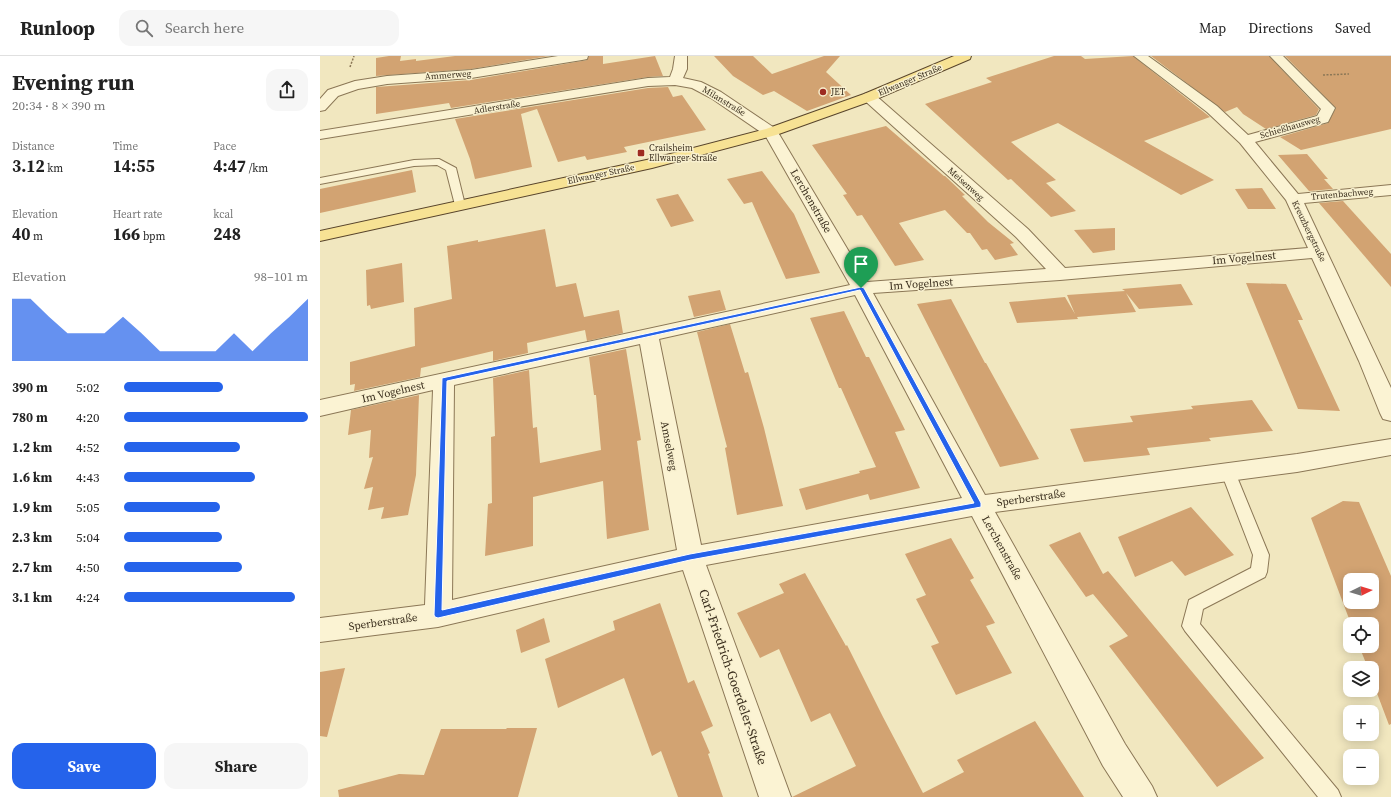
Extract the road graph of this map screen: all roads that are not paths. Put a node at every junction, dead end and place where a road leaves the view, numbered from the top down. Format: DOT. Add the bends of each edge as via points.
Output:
graph roads {
  1 [pos="582,56"];
  2 [pos="681,56"];
  3 [pos="965,56"];
  4 [pos="1140,56"];
  5 [pos="1276,56"];
  6 [pos="675,81"];
  7 [pos="869,97"];
  8 [pos="320,106"];
  9 [pos="770,132"];
  10 [pos="320,135"];
  11 [pos="1245,140"];
  12 [pos="320,181"];
  13 [pos="1391,190"];
  14 [pos="1294,198"];
  15 [pos="460,205"];
  16 [pos="320,236"];
  17 [pos="1319,252"];
  18 [pos="1060,274"];
  19 [pos="861,288"];
  20 [pos="648,336"];
  21 [pos="444,380"];
  22 [pos="320,408"];
  23 [pos="1390,409"];
  24 [pos="1391,447"];
  25 [pos="1228,472"];
  26 [pos="978,505"];
  27 [pos="690,557"];
  28 [pos="438,615"];
  29 [pos="320,630"];
  30 [pos="775,797"];
  31 [pos="1141,797"];
  32 [pos="1331,797"];
  1 -- 8 [label="street, Ammerweg" via="471,74 355,85 333,93"];
  2 -- 6 [label="street" via="680,69"];
  3 -- 7 [label="main road, Ellwanger Straße"];
  4 -- 11 [label="street, Kreuzbergstraße" via="1212,109"];
  5 -- 11 [label="street, Schießhausweg" via="1328,108 1323,119"];
  6 -- 9 [label="street, Milanstraße" via="696,85 716,95"];
  6 -- 10 [label="street, Adlerstraße" via="648,82"];
  7 -- 9 [label="main road, Ellwanger Straße"];
  7 -- 18 [label="street, Meisenweg" via="1022,233"];
  9 -- 15 [label="main road, Ellwanger Straße" via="666,159"];
  9 -- 19 [label="street, Lerchenstraße"];
  11 -- 14 [label="street, Kreuzbergstraße"];
  12 -- 15 [label="lane" via="438,162 450,168"];
  13 -- 14 [label="street, Trutenbachweg"];
  14 -- 17 [label="street, Kreuzbergstraße"];
  15 -- 16 [label="main road, Ellwanger Straße"];
  17 -- 18 [label="street, Im Vogelnest"];
  17 -- 23 [label="street, Kreuzbergstraße"];
  18 -- 19 [label="street, Im Vogelnest"];
  19 -- 20 [label="street, Im Vogelnest"];
  19 -- 26 [label="street, Lerchenstraße"];
  20 -- 21 [label="street, Im Vogelnest"];
  20 -- 27 [label="street, Amselweg"];
  21 -- 22 [label="street, Im Vogelnest"];
  21 -- 28 [label="street"];
  24 -- 25 [label="street, Sperberstraße"];
  25 -- 26 [label="street, Sperberstraße"];
  25 -- 32 [label="lane" via="1261,555 1259,572 1195,605 1191,626"];
  26 -- 27 [label="street, Sperberstraße"];
  26 -- 31 [label="street, Lerchenstraße" via="1114,755"];
  27 -- 28 [label="street, Sperberstraße"];
  27 -- 30 [label="street, Carl-Friedrich-Goerdeler-Straße"];
  28 -- 29 [label="street, Sperberstraße"];
}
